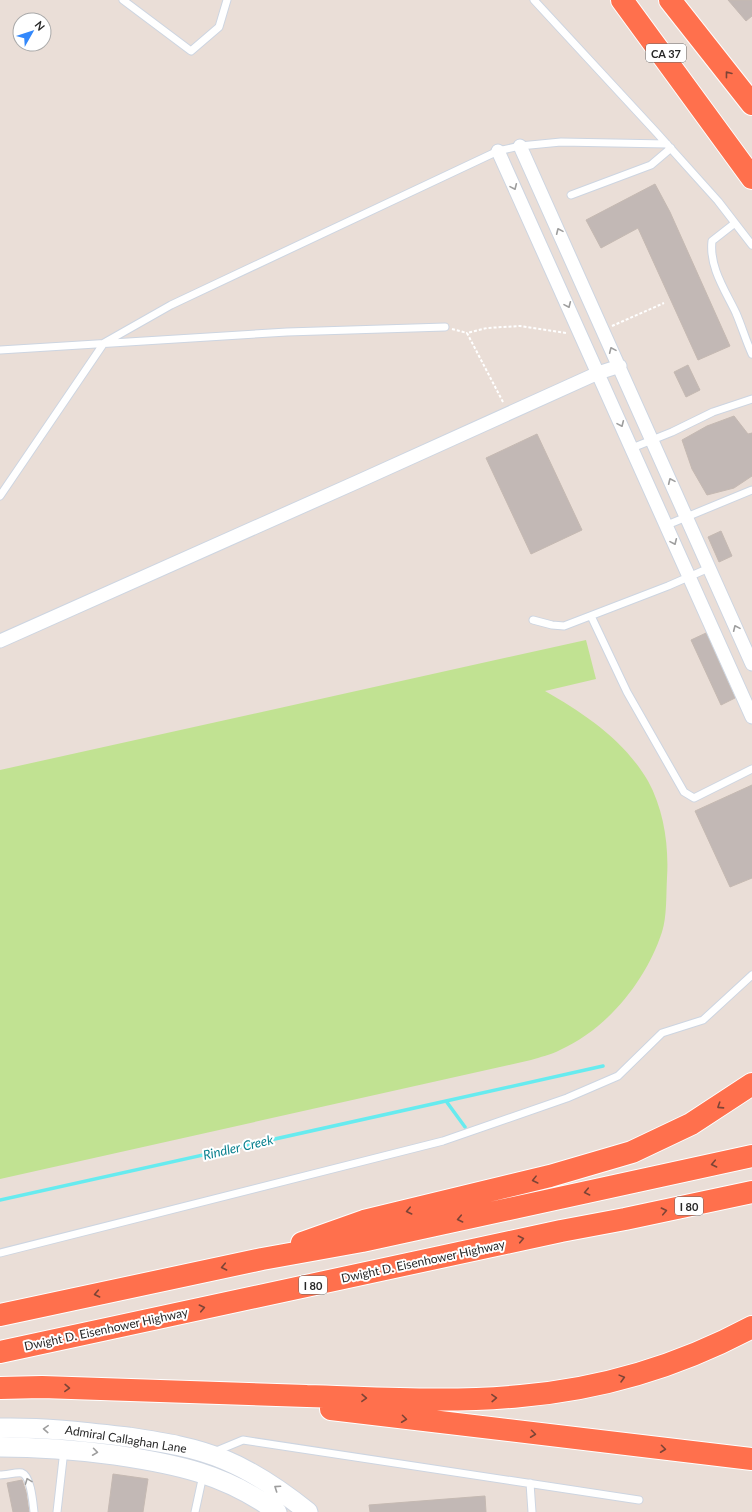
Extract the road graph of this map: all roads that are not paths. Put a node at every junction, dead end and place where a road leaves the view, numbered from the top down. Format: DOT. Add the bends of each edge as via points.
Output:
graph roads {
  1 [pos="123,0"];
  2 [pos="227,0"];
  3 [pos="534,0"];
  4 [pos="622,0"];
  5 [pos="670,0"];
  6 [pos="752,104"];
  7 [pos="520,146"];
  8 [pos="669,146"];
  9 [pos="498,151"];
  10 [pos="752,159"];
  11 [pos="752,178"];
  12 [pos="571,195"];
  13 [pos="735,223"];
  14 [pos="752,245"];
  15 [pos="445,328"];
  16 [pos="749,340"];
  17 [pos="104,342"];
  18 [pos="0,350"];
  19 [pos="752,354"];
  20 [pos="620,366"];
  21 [pos="598,373"];
  22 [pos="752,399"];
  23 [pos="652,439"];
  24 [pos="632,448"];
  25 [pos="752,490"];
  26 [pos="0,496"];
  27 [pos="687,517"];
  28 [pos="667,526"];
  29 [pos="710,568"];
  30 [pos="689,577"];
  31 [pos="591,616"];
  32 [pos="533,620"];
  33 [pos="0,640"];
  34 [pos="752,664"];
  35 [pos="752,717"];
  36 [pos="752,769"];
  37 [pos="752,976"];
  38 [pos="752,1084"];
  39 [pos="752,1156"];
  40 [pos="752,1192"];
  41 [pos="0,1254"];
  42 [pos="262,1259"];
  43 [pos="0,1315"];
  44 [pos="752,1327"];
  45 [pos="0,1352"];
  46 [pos="0,1388"];
  47 [pos="199,1392"];
  48 [pos="0,1428"];
  49 [pos="65,1439"];
  50 [pos="0,1447"];
  51 [pos="209,1454"];
  52 [pos="752,1459"];
  53 [pos="203,1472"];
  54 [pos="0,1475"];
  55 [pos="530,1483"];
  56 [pos="639,1500"];
  57 [pos="34,1512"];
  58 [pos="57,1512"];
  59 [pos="195,1512"];
  60 [pos="277,1512"];
  61 [pos="308,1512"];
  62 [pos="532,1512"];
  1 -- 2 [label="lane" via="191,51 218,27"];
  3 -- 8 [label="lane"];
  4 -- 10 [label="highway, CA 37"];
  4 -- 11 [label="highway"];
  6 -- 5 [label="highway, CA 37, one-way"];
  7 -- 8 [label="lane" via="561,142"];
  7 -- 9 [label="lane"];
  20 -- 7 [label="street, one-way"];
  8 -- 12 [label="lane" via="651,165"];
  8 -- 13 [label="lane"];
  9 -- 17 [label="lane" via="171,305"];
  9 -- 21 [label="street, one-way"];
  13 -- 14 [label="lane"];
  13 -- 16 [label="lane" via="712,241 710,254 720,282"];
  15 -- 17 [label="lane" via="287,332"];
  16 -- 19 [label="lane"];
  17 -- 18 [label="lane"];
  17 -- 26 [label="lane"];
  20 -- 21 [label="street"];
  20 -- 23 [label="street"];
  21 -- 24 [label="street, one-way"];
  21 -- 33 [label="street"];
  22 -- 23 [label="lane" via="713,412"];
  23 -- 24 [label="lane"];
  27 -- 23 [label="street, one-way"];
  24 -- 28 [label="street"];
  25 -- 27 [label="lane"];
  27 -- 28 [label="lane"];
  27 -- 29 [label="street"];
  28 -- 30 [label="street, one-way"];
  29 -- 30 [label="lane"];
  34 -- 29 [label="street, one-way"];
  30 -- 31 [label="lane"];
  30 -- 35 [label="street"];
  31 -- 32 [label="lane" via="564,626"];
  31 -- 36 [label="lane" via="627,692 684,792 694,798"];
  37 -- 41 [label="lane" via="703,1020 662,1033 618,1076 567,1098 443,1141"];
  38 -- 42 [label="highway, one-way" via="691,1124 632,1152 550,1176 364,1221 327,1232"];
  39 -- 42 [label="highway, one-way" via="362,1241"];
  45 -- 40 [label="highway, Dwight D. Eisenhower Highway / I 80, one-way" via="561,1230"];
  42 -- 43 [label="highway, one-way"];
  47 -- 44 [label="highway, one-way" via="406,1399 521,1396 598,1384 649,1370 696,1353"];
  46 -- 47 [label="highway, one-way"];
  47 -- 52 [label="highway, one-way" via="443,1424"];
  49 -- 48 [label="main road, Admiral Callaghan Lane, one-way"];
  49 -- 50 [label="main road, Admiral Callaghan Lane"];
  49 -- 51 [label="main road, Admiral Callaghan Lane" via="148,1440"];
  49 -- 53 [label="main road, Admiral Callaghan Lane, one-way"];
  49 -- 58 [label="lane"];
  51 -- 55 [label="lane" via="243,1440"];
  61 -- 51 [label="main road, Admiral Callaghan Lane, one-way" via="242,1467"];
  53 -- 59 [label="lane"];
  53 -- 60 [label="main road, Admiral Callaghan Lane" via="233,1485"];
  57 -- 54 [label="lane, one-way" via="29,1480 25,1474"];
  55 -- 56 [label="lane"];
  55 -- 62 [label="lane"];
}
